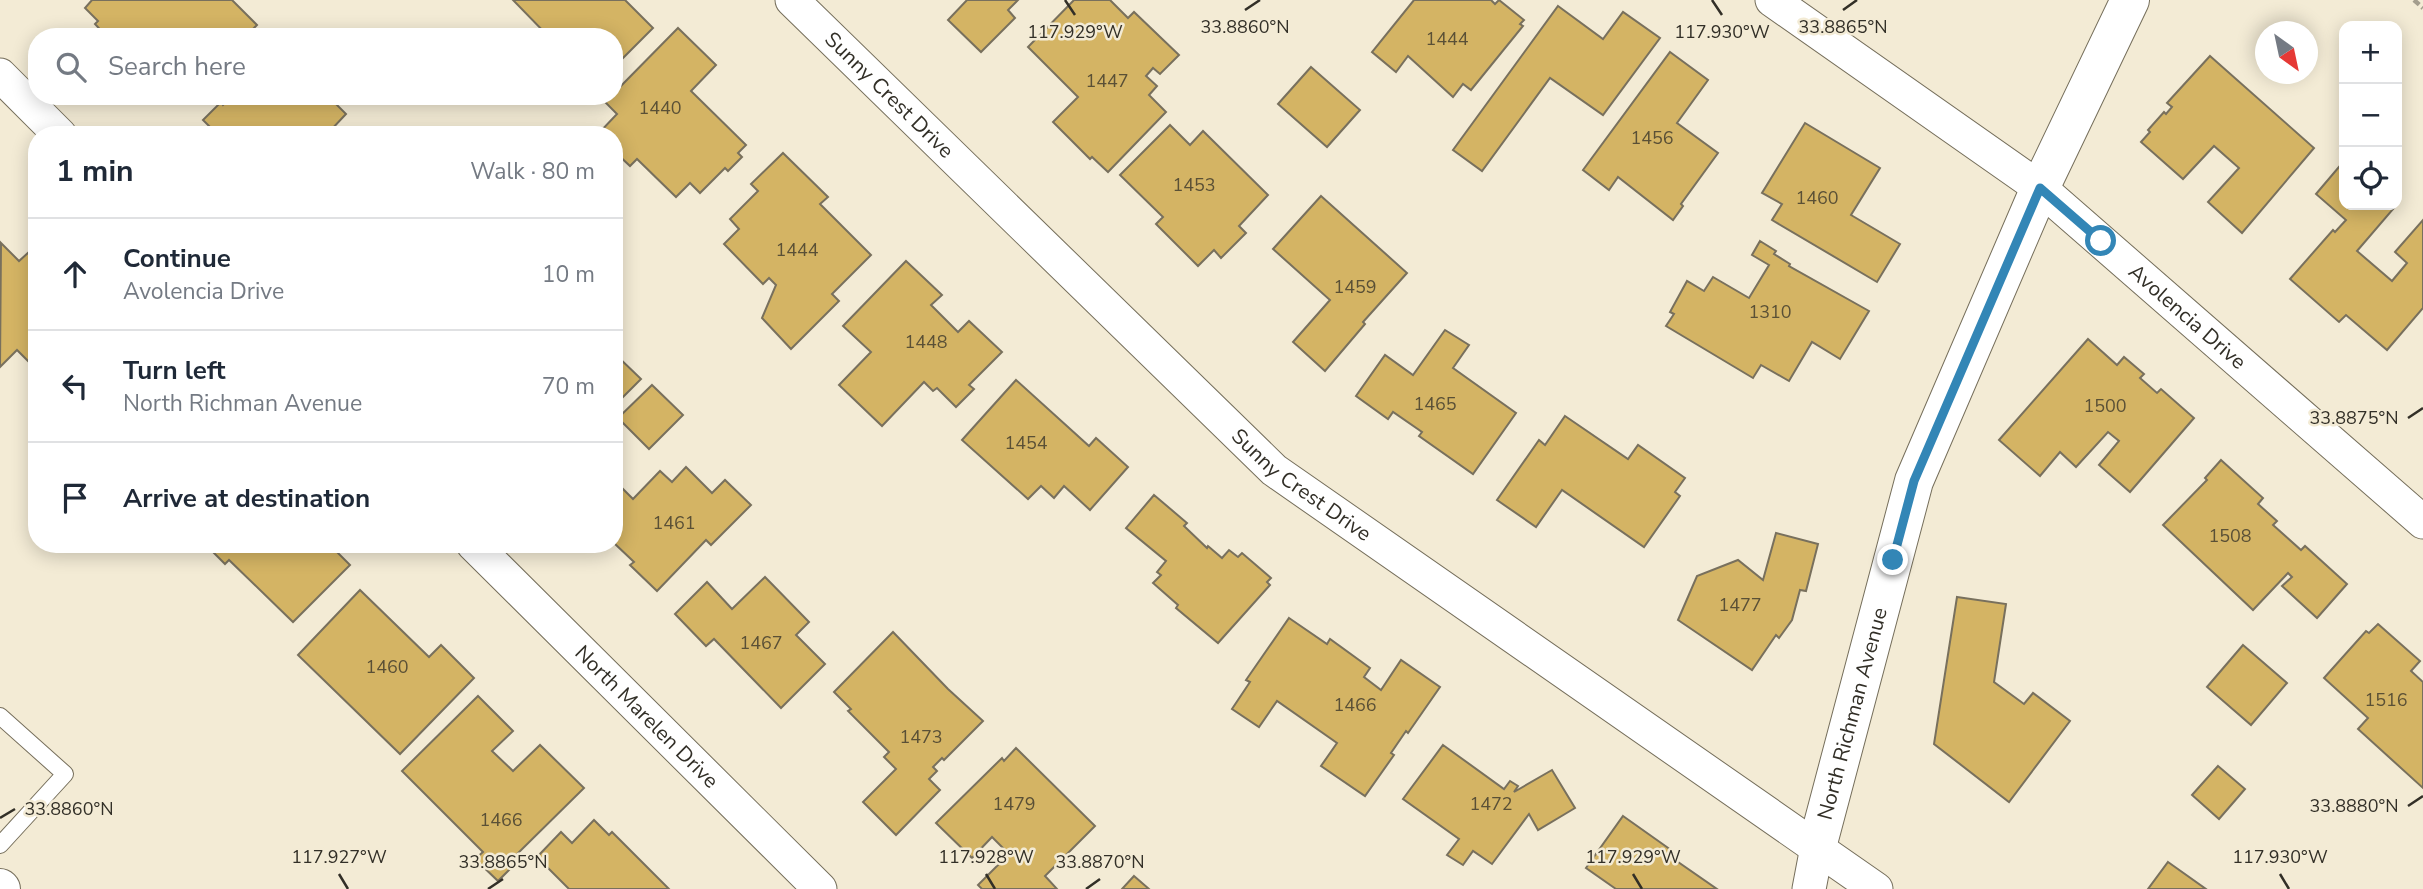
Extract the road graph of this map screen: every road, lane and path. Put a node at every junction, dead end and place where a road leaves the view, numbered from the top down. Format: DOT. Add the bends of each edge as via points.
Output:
graph roads {
  1 [pos="792,0"];
  2 [pos="1772,0"];
  3 [pos="2130,0"];
  4 [pos="2414,0"];
  5 [pos="2423,8"];
  6 [pos="0,75"];
  7 [pos="28,103"];
  8 [pos="30,105"];
  9 [pos="51,126"];
  10 [pos="2040,188"];
  11 [pos="2423,522"];
  12 [pos="482,553"];
  13 [pos="0,716"];
  14 [pos="0,845"];
  15 [pos="1817,847"];
  16 [pos="820,889"];
  17 [pos="1809,889"];
  18 [pos="1876,889"];
  1 -- 15 [label="street, Sunny Crest Drive" via="1275,470"];
  2 -- 10 [label="street, Avolencia Drive"];
  3 -- 10 [label="street, North Richman Avenue"];
  4 -- 5 [label="path"];
  6 -- 7 [label="street"];
  8 -- 9 [label="street"];
  10 -- 11 [label="street, Avolencia Drive"];
  10 -- 15 [label="street, North Richman Avenue" via="1914,481"];
  12 -- 16 [label="street, North Marelen Drive"];
  13 -- 14 [label="lane" via="65,774"];
  15 -- 17 [label="street"];
  15 -- 18 [label="street, Sunny Crest Drive"];
}
